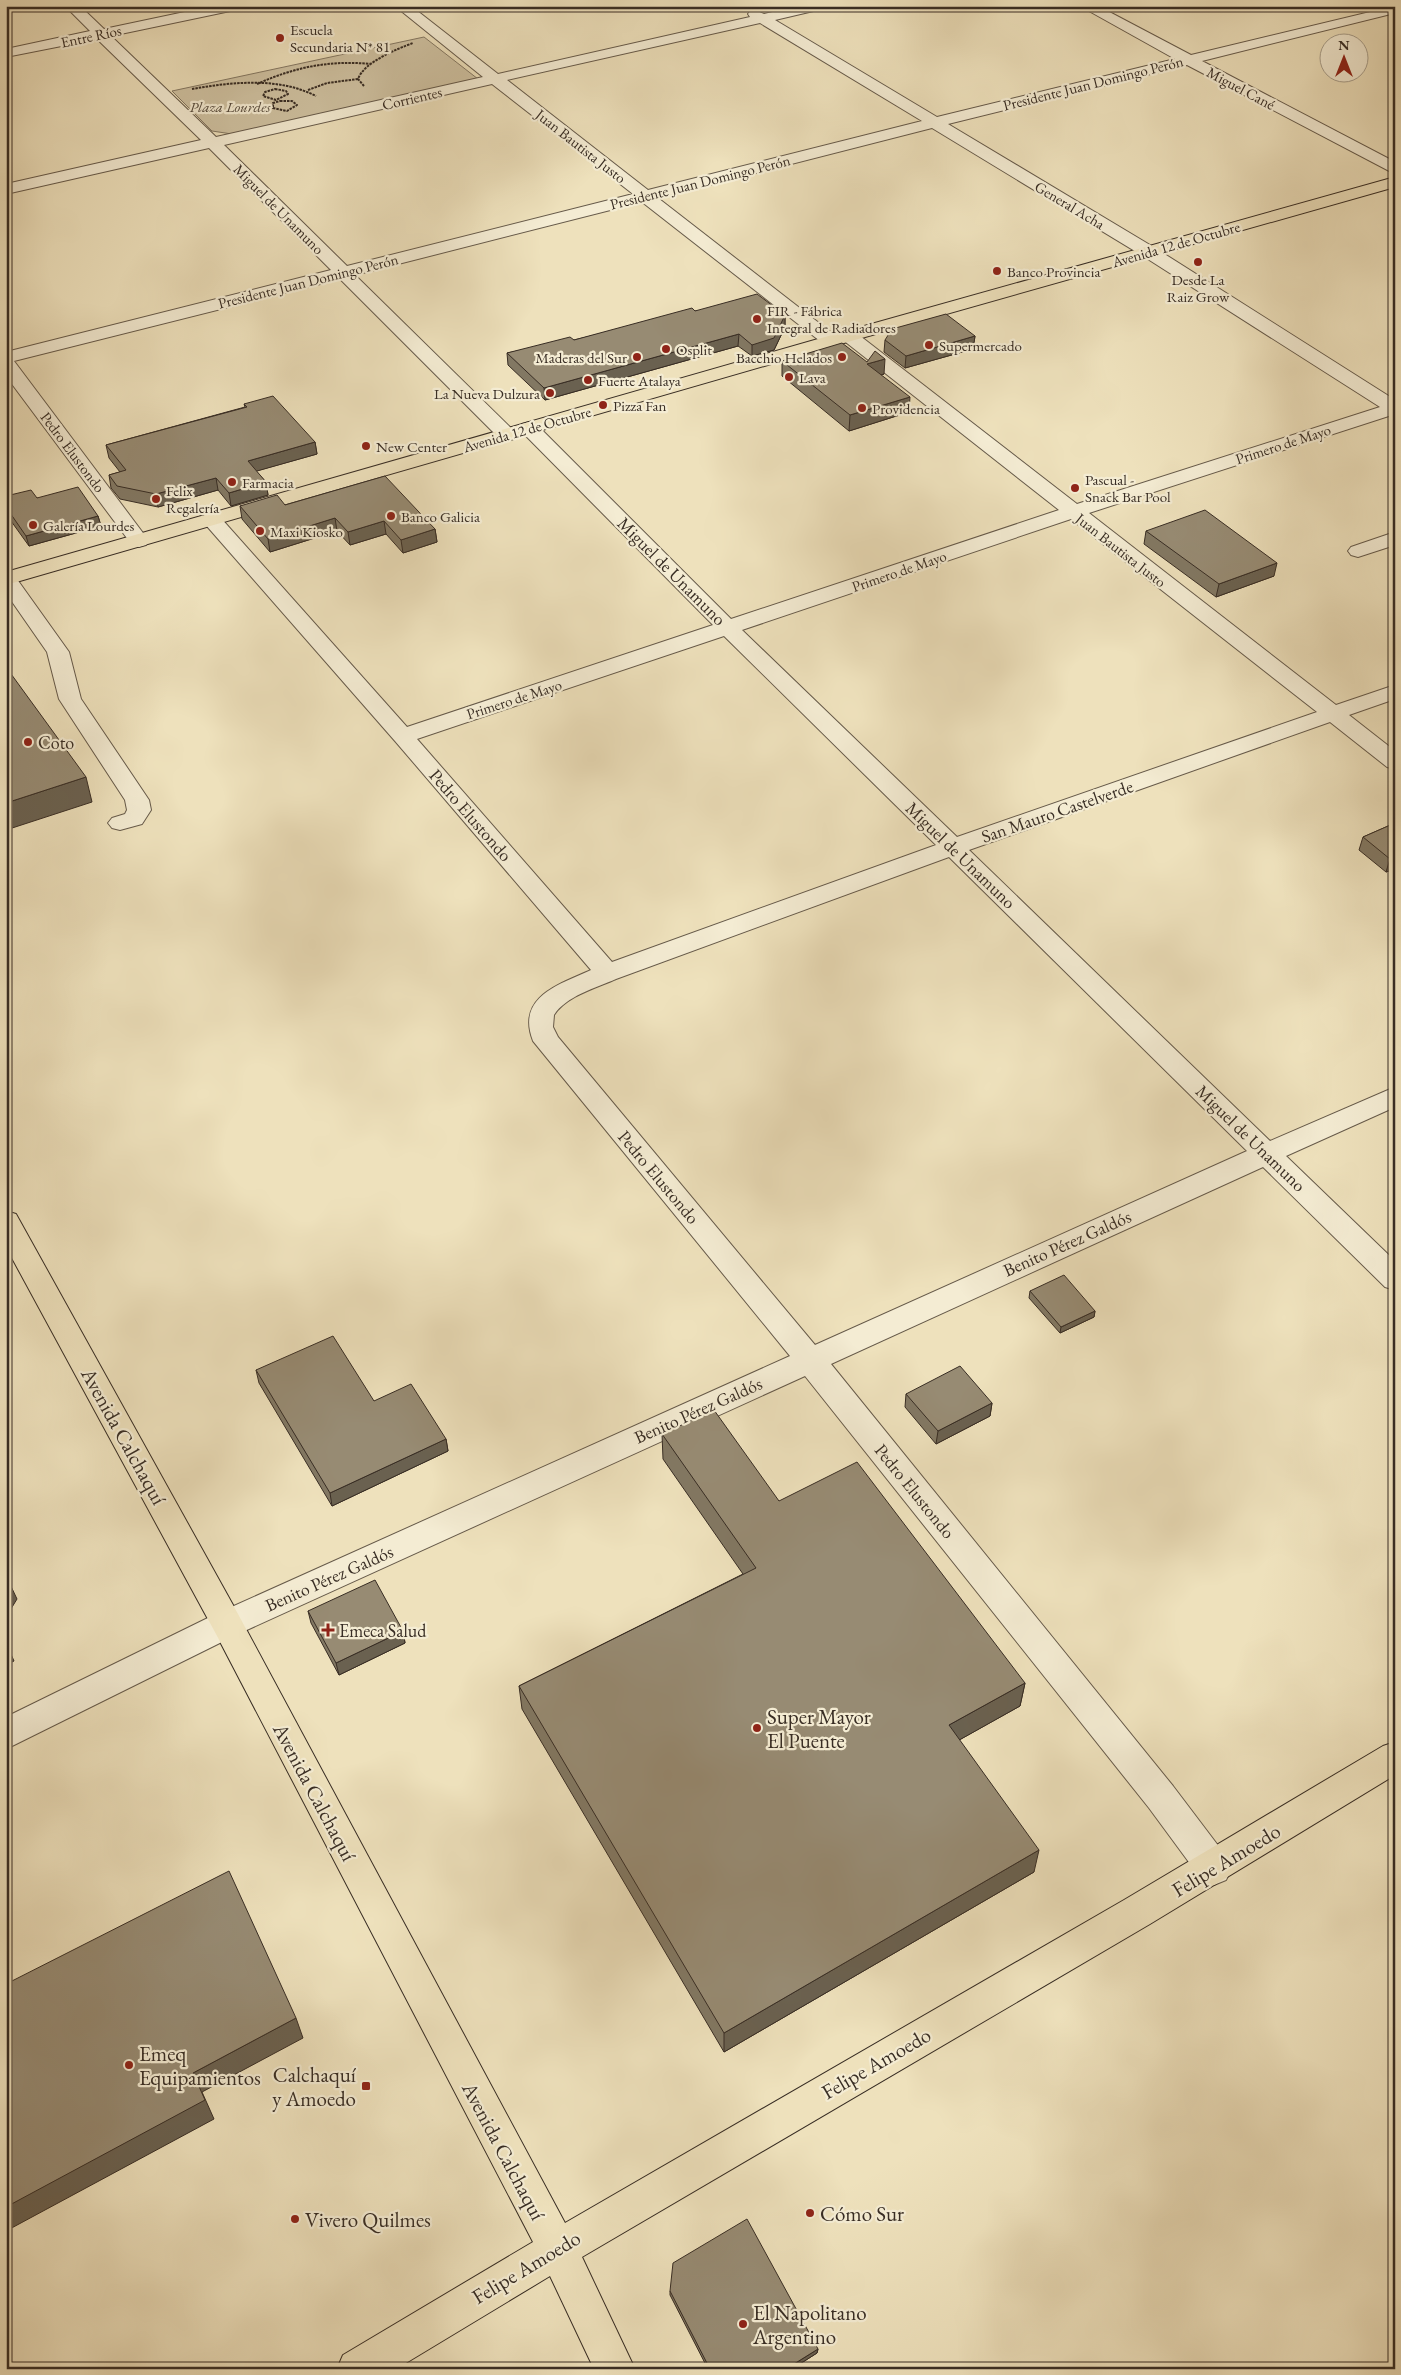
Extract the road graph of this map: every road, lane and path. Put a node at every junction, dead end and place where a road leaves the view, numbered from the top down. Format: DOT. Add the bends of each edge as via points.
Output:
graph roads {
  1 [pos="72,6"];
  2 [pos="236,6"];
  3 [pos="402,6"];
  4 [pos="743,6"];
  5 [pos="817,6"];
  6 [pos="1087,6"];
  7 [pos="1395,9"];
  8 [pos="763,19"];
  9 [pos="99,34"];
  10 [pos="443,37"];
  11 [pos="6,53"];
  12 [pos="1187,60"];
  13 [pos="371,64"];
  14 [pos="358,79"];
  15 [pos="495,79"];
  16 [pos="256,84"];
  17 [pos="261,85"];
  18 [pos="307,90"];
  19 [pos="266,92"];
  20 [pos="162,95"];
  21 [pos="383,104"];
  22 [pos="335,115"];
  23 [pos="933,123"];
  24 [pos="213,143"];
  25 [pos="1395,169"];
  26 [pos="1395,182"];
  27 [pos="6,189"];
  28 [pos="646,196"];
  29 [pos="1149,252"];
  30 [pos="343,272"];
  31 [pos="840,339"];
  32 [pos="6,358"];
  33 [pos="6,363"];
  34 [pos="1395,408"];
  35 [pos="529,428"];
  36 [pos="507,435"];
  37 [pos="1073,512"];
  38 [pos="212,520"];
  39 [pos="1395,538"];
  40 [pos="139,541"];
  41 [pos="1358,551"];
  42 [pos="7,579"];
  43 [pos="729,629"];
  44 [pos="1395,692"];
  45 [pos="1333,713"];
  46 [pos="403,736"];
  47 [pos="1395,762"];
  48 [pos="120,823"];
  49 [pos="953,847"];
  50 [pos="607,973"];
  51 [pos="1395,1096"];
  52 [pos="1268,1153"];
  53 [pos="6,1221"];
  54 [pos="1395,1279"];
  55 [pos="809,1359"];
  56 [pos="227,1624"];
  57 [pos="6,1734"];
  58 [pos="1395,1757"];
  59 [pos="1214,1868"];
  60 [pos="557,2248"];
  61 [pos="357,2369"];
  62 [pos="615,2369"];
  1 -- 9 [label="street, Miguel de Unamuno"];
  2 -- 9 [label="street, Entre Ríos"];
  3 -- 10 [label="street, Juan Bautista Justo"];
  4 -- 8 [label="street, General Acha"];
  5 -- 8 [label="street, Corrientes"];
  6 -- 12 [label="street, Miguel Cané"];
  7 -- 12 [label="street, Presidente Juan Domingo Perón"];
  8 -- 15 [label="street, Corrientes"];
  8 -- 23 [label="street, General Acha"];
  9 -- 11 [label="street, Entre Ríos"];
  9 -- 20 [label="street, Miguel de Unamuno"];
  10 -- 13 [label="path" via="401,47"];
  10 -- 15 [label="street, Juan Bautista Justo"];
  12 -- 23 [label="street, Presidente Juan Domingo Perón"];
  12 -- 25 [label="street, Miguel Cané"];
  13 -- 14 [label="path"];
  13 -- 16 [label="path" via="336,61 310,64"];
  14 -- 18 [label="path" via="327,83"];
  14 -- 21 [label="path"];
  15 -- 21 [label="street, Corrientes"];
  15 -- 28 [label="street, Juan Bautista Justo"];
  16 -- 17 [label="path"];
  16 -- 20 [label="path" via="222,84"];
  17 -- 18 [label="path"];
  17 -- 19 [label="path"];
  18 -- 22 [label="path"];
  19 -- 19 [label="path" via="280,90 288,92 279,100 264,97"];
  20 -- 24 [label="street, Miguel de Unamuno"];
  21 -- 22 [label="street, Corrientes"];
  22 -- 24 [label="street, Corrientes"];
  23 -- 28 [label="street, Presidente Juan Domingo Perón"];
  23 -- 29 [label="street, General Acha"];
  24 -- 27 [label="street, Corrientes"];
  24 -- 30 [label="street, Miguel de Unamuno"];
  26 -- 29 [label="main road, Avenida 12 de Octubre"];
  28 -- 30 [label="street, Presidente Juan Domingo Perón"];
  28 -- 31 [label="street, Juan Bautista Justo"];
  29 -- 31 [label="main road, Avenida 12 de Octubre"];
  29 -- 34 [label="street, General Acha"];
  30 -- 32 [label="street, Presidente Juan Domingo Perón"];
  30 -- 36 [label="street, Miguel de Unamuno"];
  31 -- 35 [label="main road, Avenida 12 de Octubre"];
  31 -- 37 [label="street, Juan Bautista Justo"];
  33 -- 40 [label="street, Pedro Elustondo"];
  34 -- 37 [label="street, Primero de Mayo"];
  35 -- 36 [label="main road, Avenida 12 de Octubre"];
  35 -- 43 [label="street, Miguel de Unamuno"];
  36 -- 38 [label="main road, Avenida 12 de Octubre"];
  37 -- 43 [label="street, Primero de Mayo"];
  37 -- 45 [label="street, Juan Bautista Justo"];
  38 -- 40 [label="main road, Avenida 12 de Octubre"];
  38 -- 46 [label="street, Pedro Elustondo"];
  39 -- 41 [label="street"];
  40 -- 42 [label="main road, Avenida 12 de Octubre"];
  42 -- 48 [label="street" via="58,652 70,699 136,800 140,810 134,818"];
  43 -- 46 [label="street, Primero de Mayo"];
  43 -- 49 [label="street, Miguel de Unamuno"];
  44 -- 45 [label="street, San Mauro Castelverde"];
  45 -- 47 [label="street, Juan Bautista Justo"];
  45 -- 49 [label="street, San Mauro Castelverde"];
  46 -- 50 [label="street, Pedro Elustondo"];
  49 -- 50 [label="street, San Mauro Castelverde"];
  49 -- 52 [label="street, Miguel de Unamuno"];
  50 -- 55 [label="street, Pedro Elustondo" via="545,1005 539,1029"];
  51 -- 52 [label="street, Benito Pérez Galdós"];
  52 -- 54 [label="street, Miguel de Unamuno"];
  52 -- 55 [label="street, Benito Pérez Galdós"];
  53 -- 56 [label="main road, Avenida Calchaquí"];
  55 -- 56 [label="street, Benito Pérez Galdós"];
  55 -- 59 [label="street, Pedro Elustondo"];
  56 -- 57 [label="street, Benito Pérez Galdós"];
  56 -- 60 [label="main road, Avenida Calchaquí"];
  58 -- 59 [label="main road, Felipe Amoedo"];
  59 -- 60 [label="main road, Felipe Amoedo"];
  60 -- 61 [label="main road, Felipe Amoedo"];
  60 -- 62 [label="main road, Avenida Calchaquí"];
}
